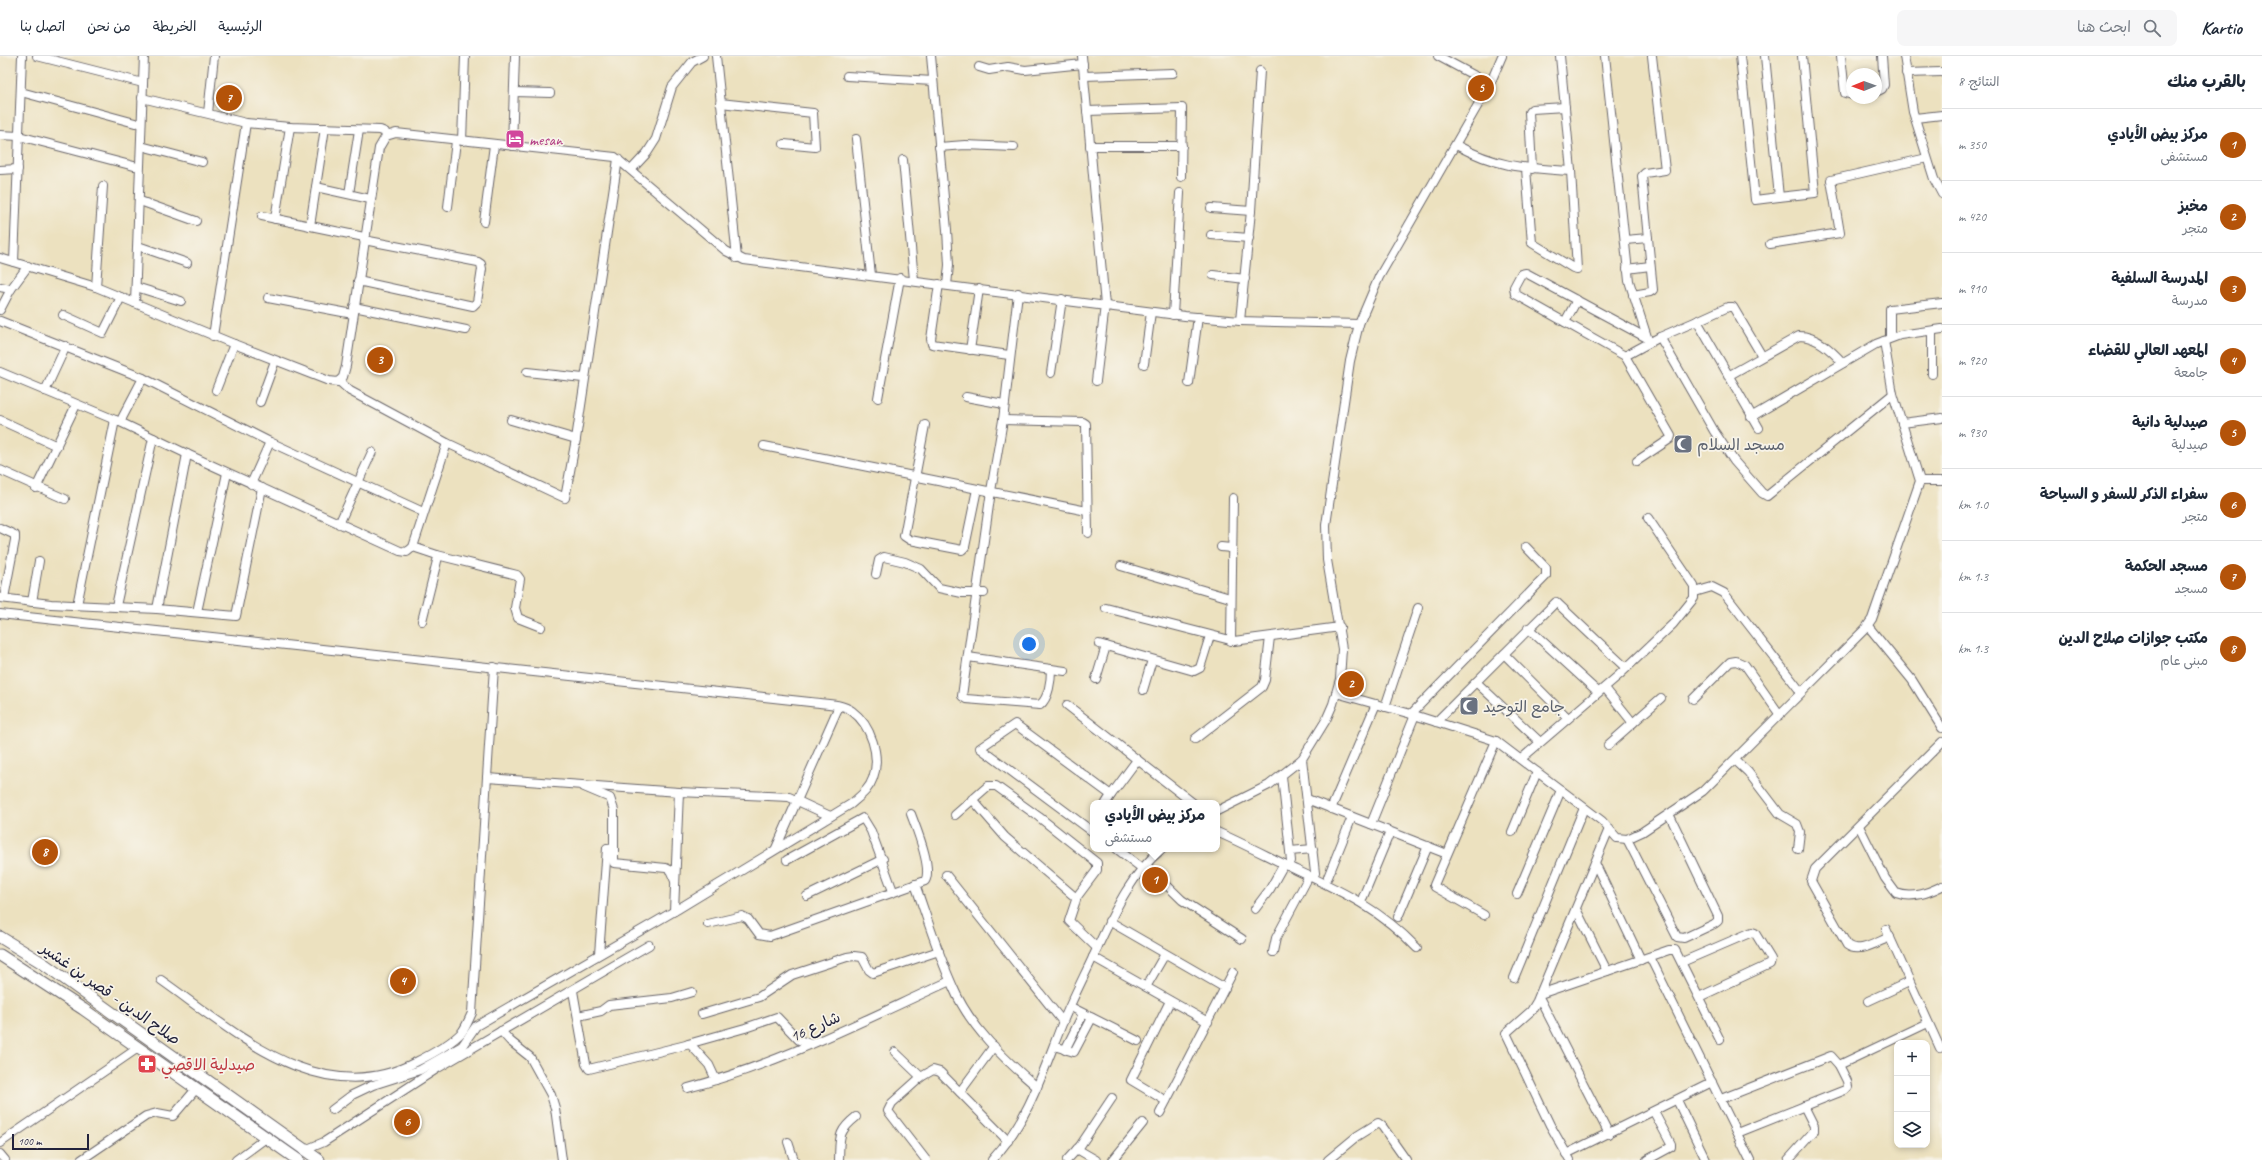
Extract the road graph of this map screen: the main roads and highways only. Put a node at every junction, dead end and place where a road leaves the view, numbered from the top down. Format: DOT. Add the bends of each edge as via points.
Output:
graph roads {
  1 [pos="0,938"];
  2 [pos="0,955"];
  3 [pos="277,1129"];
  4 [pos="268,1140"];
  5 [pos="309,1156"];
  6 [pos="298,1160"];
  1 -- 3 [label="highway, صلاح الدين - قصر بن غشير" via="52,970"];
  2 -- 4 [label="highway"];
  3 -- 4 [label="highway" via="279,1138"];
  3 -- 5 [label="highway, صلاح الدين - قصر بن غشير"];
  4 -- 6 [label="highway"];
}
